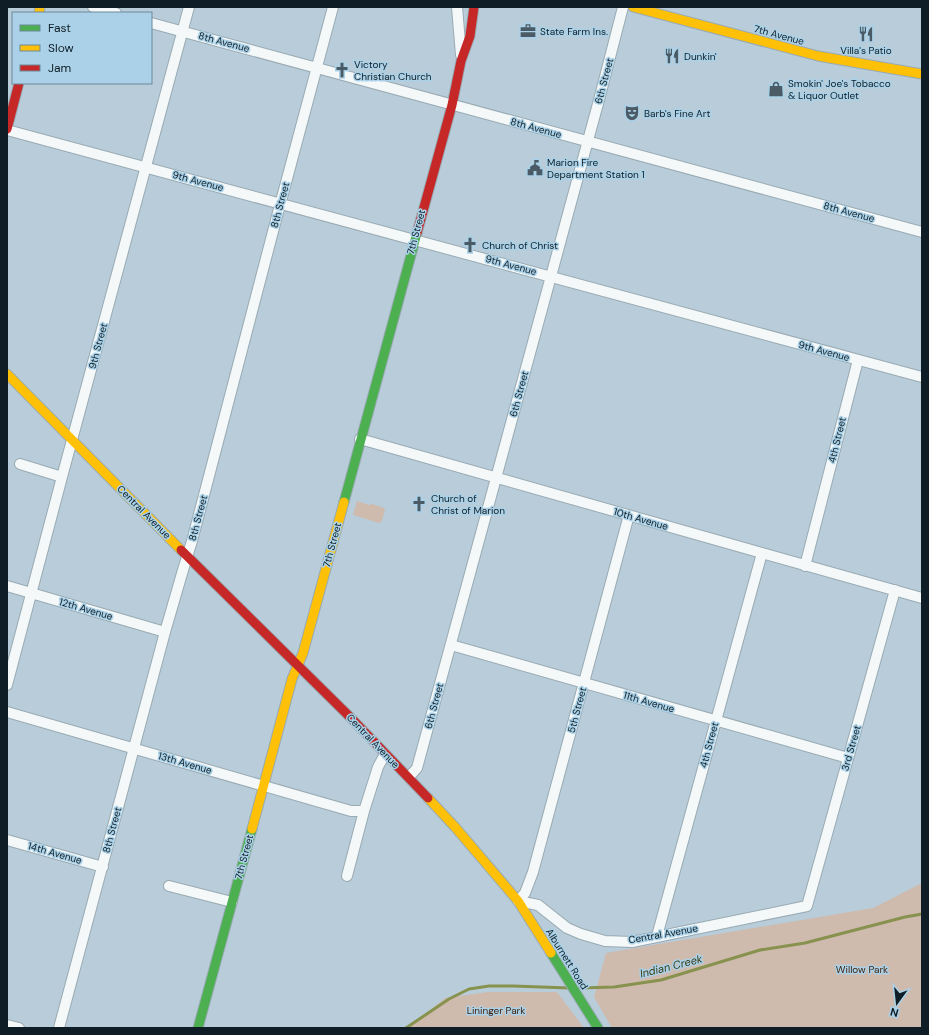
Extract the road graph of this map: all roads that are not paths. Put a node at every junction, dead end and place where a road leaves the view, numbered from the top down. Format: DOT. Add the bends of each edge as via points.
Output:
graph roads {
  1 [pos="93,7"];
  2 [pos="189,7"];
  3 [pos="333,7"];
  4 [pos="457,7"];
  5 [pos="474,7"];
  6 [pos="623,7"];
  7 [pos="633,7"];
  8 [pos="112,12"];
  9 [pos="152,23"];
  10 [pos="182,31"];
  11 [pos="461,61"];
  12 [pos="317,68"];
  13 [pos="922,74"];
  14 [pos="20,84"];
  15 [pos="452,105"];
  16 [pos="7,129"];
  17 [pos="588,142"];
  18 [pos="146,167"];
  19 [pos="280,203"];
  20 [pos="922,232"];
  21 [pos="414,239"];
  22 [pos="551,276"];
  23 [pos="858,360"];
  24 [pos="7,374"];
  25 [pos="922,377"];
  26 [pos="360,439"];
  27 [pos="72,440"];
  28 [pos="20,464"];
  29 [pos="62,477"];
  30 [pos="497,478"];
  31 [pos="629,515"];
  32 [pos="762,554"];
  33 [pos="187,556"];
  34 [pos="805,566"];
  35 [pos="7,586"];
  36 [pos="894,590"];
  37 [pos="31,593"];
  38 [pos="922,598"];
  39 [pos="166,632"];
  40 [pos="451,645"];
  41 [pos="297,666"];
  42 [pos="584,684"];
  43 [pos="7,685"];
  44 [pos="7,712"];
  45 [pos="715,720"];
  46 [pos="134,749"];
  47 [pos="385,754"];
  48 [pos="848,758"];
  49 [pos="409,777"];
  50 [pos="264,786"];
  51 [pos="364,811"];
  52 [pos="7,840"];
  53 [pos="102,867"];
  54 [pos="347,876"];
  55 [pos="169,886"];
  56 [pos="518,901"];
  57 [pos="232,902"];
  58 [pos="807,906"];
  59 [pos="657,936"];
  60 [pos="7,1025"];
  61 [pos="19,1028"];
  62 [pos="59,1028"];
  63 [pos="198,1028"];
  64 [pos="598,1028"];
  1 -- 8 [label="street"];
  2 -- 10 [label="street, 9th Street"];
  3 -- 12 [label="street, 8th Street"];
  4 -- 11 [label="street, 7th Street"];
  5 -- 11 [label="street, 7th Street" via="470,36"];
  6 -- 17 [label="street, 6th Street"];
  7 -- 13 [label="street, 7th Avenue" via="818,56"];
  9 -- 10 [label="street, 8th Avenue"];
  10 -- 12 [label="street, 8th Avenue"];
  10 -- 18 [label="street, 9th Street"];
  11 -- 15 [label="street, 7th Street"];
  12 -- 15 [label="street, 8th Avenue"];
  12 -- 19 [label="street, 8th Street"];
  14 -- 16 [label="street"];
  15 -- 17 [label="street, 8th Avenue"];
  15 -- 21 [label="street, 7th Street"];
  16 -- 18 [label="street, 9th Avenue"];
  17 -- 20 [label="street, 8th Avenue"];
  17 -- 22 [label="street, 6th Street"];
  18 -- 19 [label="street, 9th Avenue"];
  18 -- 27 [label="street, 9th Street"];
  19 -- 21 [label="street, 9th Avenue"];
  19 -- 33 [label="street, 8th Street"];
  21 -- 22 [label="street, 9th Avenue"];
  21 -- 26 [label="street, 7th Street"];
  22 -- 23 [label="street, 9th Avenue"];
  22 -- 30 [label="street, 6th Street"];
  23 -- 25 [label="street, 9th Avenue"];
  23 -- 34 [label="street, 4th Street"];
  24 -- 27 [label="street, Central Avenue"];
  26 -- 30 [label="street, 10th Avenue"];
  26 -- 41 [label="street, 7th Street" via="305,646"];
  27 -- 29 [label="street, 9th Street"];
  27 -- 33 [label="street, Central Avenue"];
  28 -- 29 [label="street"];
  29 -- 37 [label="street, 9th Street"];
  30 -- 31 [label="street, 10th Avenue"];
  30 -- 40 [label="street, 6th Street"];
  31 -- 32 [label="street, 10th Avenue"];
  31 -- 42 [label="street, 5th Street"];
  32 -- 34 [label="street, 10th Avenue"];
  32 -- 45 [label="street, 4th Street"];
  33 -- 39 [label="street, 8th Street"];
  33 -- 41 [label="street, Central Avenue"];
  34 -- 36 [label="street, 10th Avenue"];
  35 -- 37 [label="street, 12th Avenue"];
  36 -- 38 [label="street, 10th Avenue"];
  36 -- 48 [label="street, 3rd Street"];
  37 -- 39 [label="street, 12th Avenue"];
  37 -- 43 [label="street, 9th Street"];
  39 -- 46 [label="street, 8th Street"];
  40 -- 42 [label="street, 11th Avenue"];
  40 -- 49 [label="street, 6th Street" via="417,768"];
  41 -- 47 [label="street, Central Avenue"];
  41 -- 50 [label="street, 7th Street"];
  42 -- 45 [label="street, 11th Avenue"];
  42 -- 56 [label="street, 5th Street" via="533,872 525,893"];
  44 -- 46 [label="street, 13th Avenue"];
  45 -- 48 [label="street, 11th Avenue"];
  45 -- 59 [label="street, 4th Street"];
  46 -- 50 [label="street, 13th Avenue"];
  46 -- 53 [label="street, 8th Street"];
  47 -- 49 [label="street, Central Avenue"];
  47 -- 51 [label="street" via="379,762"];
  48 -- 58 [label="street, 3rd Street"];
  49 -- 56 [label="street, Central Avenue"];
  50 -- 51 [label="street, 13th Avenue" via="351,811"];
  50 -- 57 [label="street, 7th Street"];
  51 -- 54 [label="street"];
  52 -- 53 [label="street, 14th Avenue"];
  53 -- 62 [label="street, 8th Street"];
  55 -- 57 [label="street"];
  56 -- 59 [label="street, Central Avenue" via="538,905 567,928 605,941 632,942"];
  56 -- 64 [label="street, Alburnett Road"];
  57 -- 63 [label="street, 7th Street"];
  58 -- 59 [label="street, Central Avenue"];
  60 -- 61 [label="street"];
}
